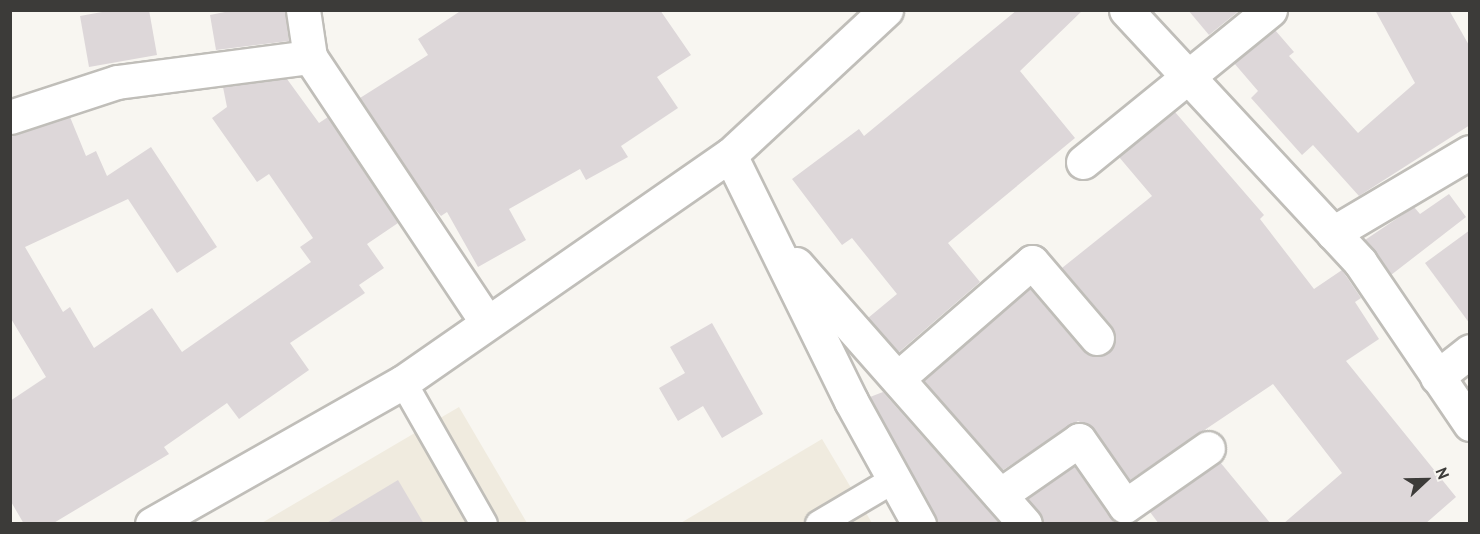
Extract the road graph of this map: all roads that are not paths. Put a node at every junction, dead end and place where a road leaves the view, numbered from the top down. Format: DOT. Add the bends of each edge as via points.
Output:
graph roads {
  1 [pos="303,10"];
  2 [pos="886,10"];
  3 [pos="1126,10"];
  4 [pos="1270,10"];
  5 [pos="310,57"];
  6 [pos="1187,76"];
  7 [pos="10,117"];
  8 [pos="1470,152"];
  9 [pos="730,155"];
  10 [pos="1083,162"];
  11 [pos="769,233"];
  12 [pos="1333,233"];
  13 [pos="486,321"];
  14 [pos="1097,338"];
  15 [pos="1470,351"];
  16 [pos="1437,377"];
  17 [pos="898,378"];
  18 [pos="403,382"];
  19 [pos="1470,424"];
  20 [pos="1208,448"];
  21 [pos="895,479"];
  22 [pos="1000,495"];
  23 [pos="152,524"];
  24 [pos="484,524"];
  25 [pos="819,524"];
  26 [pos="919,524"];
  27 [pos="1025,524"];
  1 -- 5 [label="street"];
  2 -- 9 [label="street"];
  3 -- 6 [label="street"];
  4 -- 6 [label="street"];
  5 -- 7 [label="street" via="117,82"];
  5 -- 13 [label="street"];
  6 -- 10 [label="street"];
  6 -- 12 [label="street"];
  8 -- 12 [label="street"];
  9 -- 11 [label="street"];
  9 -- 13 [label="street"];
  11 -- 17 [label="street"];
  11 -- 21 [label="street"];
  12 -- 16 [label="street" via="1360,262"];
  13 -- 18 [label="street"];
  14 -- 17 [label="street" via="1032,262"];
  15 -- 16 [label="street"];
  16 -- 19 [label="street"];
  17 -- 22 [label="street"];
  18 -- 23 [label="street"];
  18 -- 24 [label="lane"];
  20 -- 22 [label="street" via="1125,506 1079,440"];
  21 -- 25 [label="lane"];
  21 -- 26 [label="street"];
  22 -- 27 [label="street"];
}
